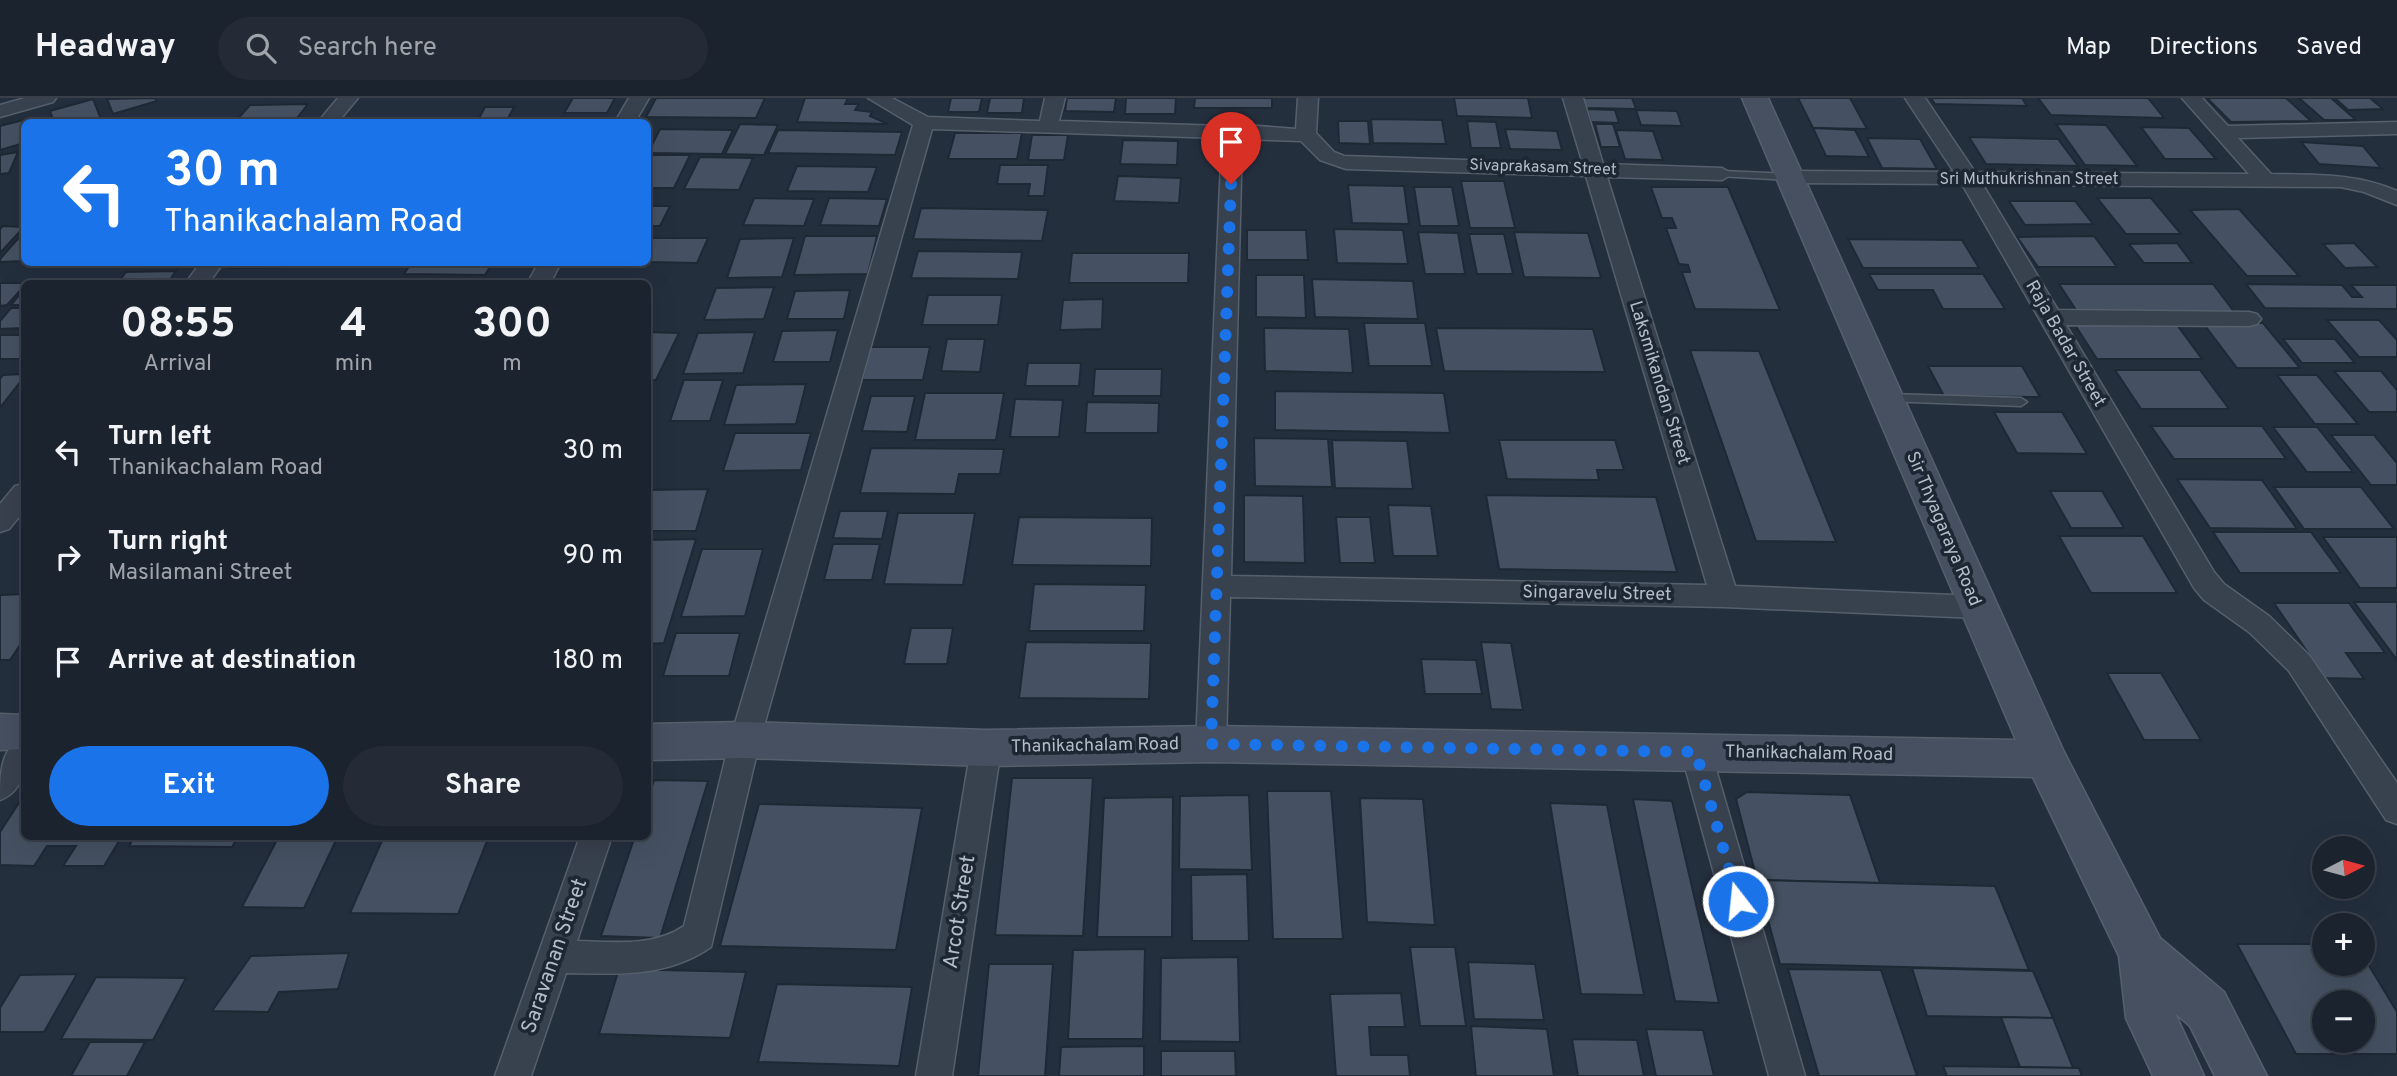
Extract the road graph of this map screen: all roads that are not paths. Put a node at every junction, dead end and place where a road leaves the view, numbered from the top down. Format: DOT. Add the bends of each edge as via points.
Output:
graph roads {
  1 [pos="46,98"];
  2 [pos="348,98"];
  3 [pos="639,98"];
  4 [pos="878,98"];
  5 [pos="1055,98"];
  6 [pos="1308,98"];
  7 [pos="1573,98"];
  8 [pos="1755,98"];
  9 [pos="1915,98"];
  10 [pos="2192,98"];
  11 [pos="0,111"];
  12 [pos="330,119"];
  13 [pos="627,119"];
  14 [pos="924,123"];
  15 [pos="1048,128"];
  16 [pos="2397,128"];
  17 [pos="1232,130"];
  18 [pos="2224,132"];
  19 [pos="1306,135"];
  20 [pos="1594,169"];
  21 [pos="1722,174"];
  22 [pos="1791,177"];
  23 [pos="1970,180"];
  24 [pos="2266,181"];
  25 [pos="2397,199"];
  26 [pos="210,266"];
  27 [pos="199,280"];
  28 [pos="2049,317"];
  29 [pos="2249,319"];
  30 [pos="1886,398"];
  31 [pos="2021,402"];
  32 [pos="21,497"];
  33 [pos="0,522"];
  34 [pos="1217,586"];
  35 [pos="1724,596"];
  36 [pos="1977,607"];
  37 [pos="0,732"];
  38 [pos="21,732"];
  39 [pos="746,740"];
  40 [pos="651,742"];
  41 [pos="1211,744"];
  42 [pos="986,748"];
  43 [pos="1696,752"];
  44 [pos="21,754"];
  45 [pos="2046,759"];
  46 [pos="0,786"];
  47 [pos="2397,809"];
  48 [pos="595,840"];
  49 [pos="2143,954"];
  50 [pos="554,957"];
  51 [pos="513,1076"];
  52 [pos="934,1076"];
  53 [pos="1787,1076"];
  54 [pos="2179,1076"];
  55 [pos="2242,1076"];
  1 -- 11 [label="street"];
  2 -- 12 [label="street"];
  3 -- 13 [label="street"];
  4 -- 14 [label="street"];
  5 -- 15 [label="street"];
  6 -- 19 [label="street"];
  7 -- 20 [label="street, Laksmikandan Street"];
  8 -- 22 [label="main road, Sir Thyagaraya Road"];
  9 -- 23 [label="street, Raja Badar Street"];
  10 -- 18 [label="street"];
  14 -- 15 [label="street"];
  14 -- 39 [label="street"];
  15 -- 17 [label="street"];
  16 -- 18 [label="street"];
  17 -- 19 [label="street"];
  17 -- 34 [label="street"];
  18 -- 24 [label="street"];
  19 -- 20 [label="street, Sivaprakasam Street" via="1332,161 1346,163"];
  20 -- 21 [label="street, Sivaprakasam Street"];
  20 -- 35 [label="street, Laksmikandan Street"];
  21 -- 22 [label="lane, Sivaprakasam Street"];
  22 -- 23 [label="street, Sri Muthukrishnan Street"];
  22 -- 30 [label="main road, Sir Thyagaraya Road"];
  23 -- 24 [label="street, Sri Muthukrishnan Street"];
  23 -- 28 [label="street, Raja Badar Street"];
  24 -- 25 [label="street, Sri Muthukrishnan Street" via="2341,181"];
  26 -- 27 [label="street"];
  28 -- 29 [label="street"];
  28 -- 47 [label="street, Raja Badar Street" via="2197,570 2214,592 2259,624 2299,663"];
  30 -- 31 [label="lane"];
  30 -- 36 [label="main road, Sir Thyagaraya Road"];
  32 -- 33 [label="street"];
  34 -- 35 [label="street, Singaravelu Street"];
  34 -- 41 [label="street"];
  35 -- 36 [label="street, Singaravelu Street"];
  36 -- 45 [label="main road, Sir Thyagaraya Road"];
  37 -- 38 [label="main road"];
  39 -- 40 [label="main road, Thanikachalam Road"];
  39 -- 42 [label="main road, Thanikachalam Road"];
  39 -- 50 [label="street" via="699,936 685,948 661,956"];
  41 -- 42 [label="main road, Thanikachalam Road"];
  41 -- 43 [label="main road, Thanikachalam Road"];
  42 -- 52 [label="street, Arcot Street"];
  43 -- 45 [label="main road, Thanikachalam Road"];
  43 -- 53 [label="street"];
  44 -- 46 [label="street"];
  45 -- 49 [label="main road, Sir Thyagaraya Road"];
  48 -- 50 [label="street, Saravanan Street"];
  49 -- 54 [label="main road, Sir Thyagaraya Road" via="2151,1018"];
  49 -- 55 [label="main road, Sir Thyagaraya Road" via="2207,1009"];
  50 -- 51 [label="street, Saravanan Street"];
}
